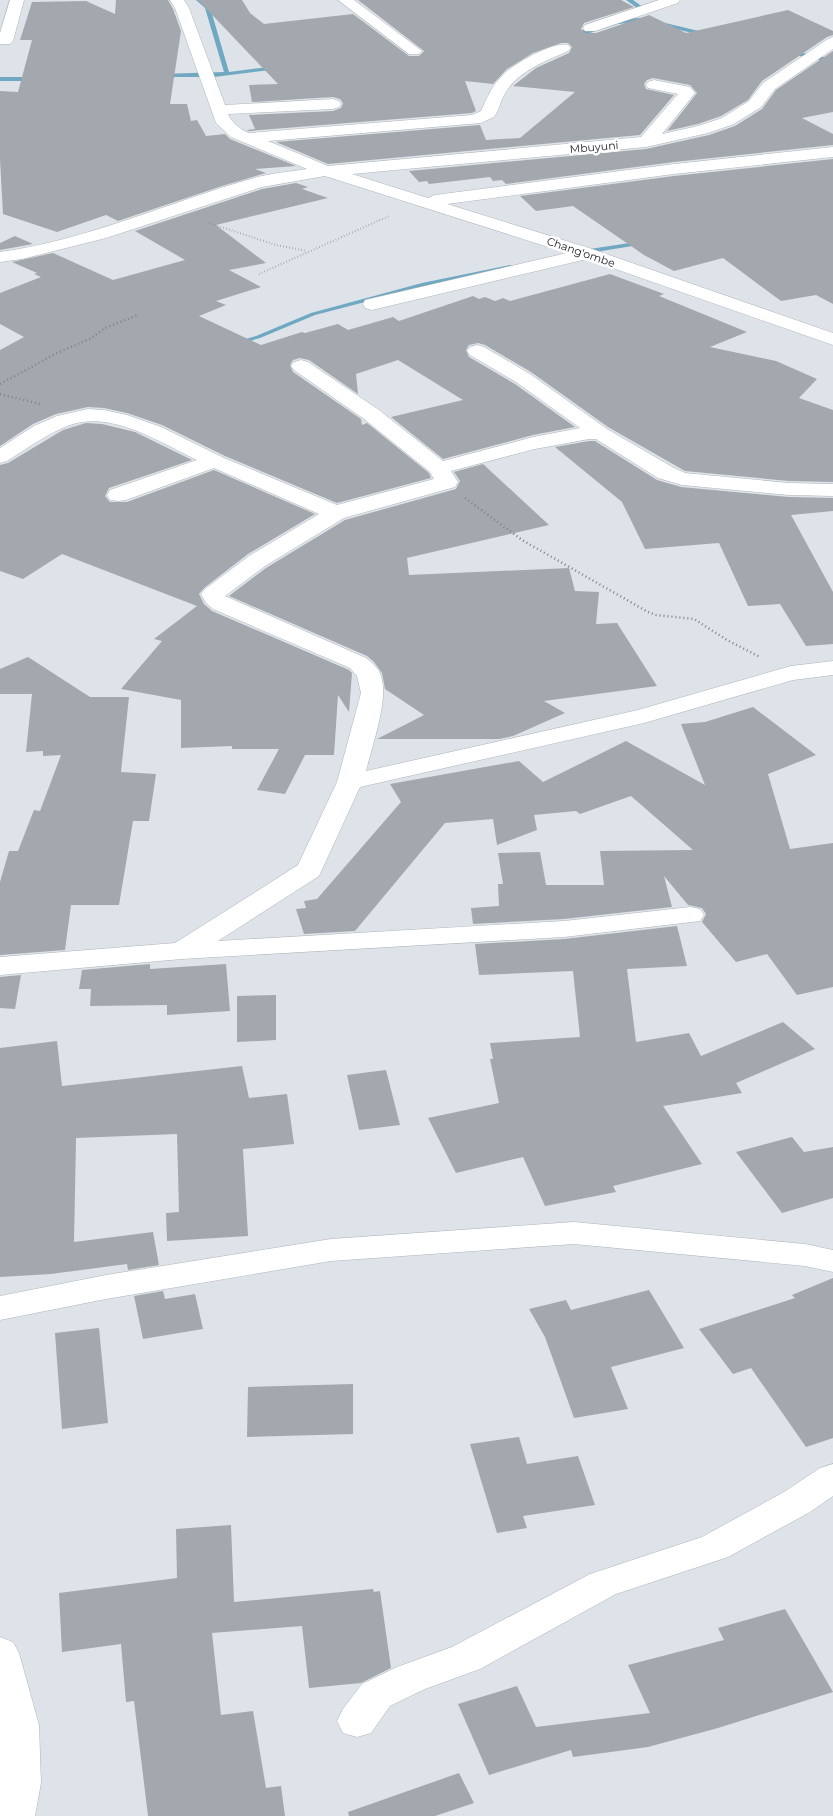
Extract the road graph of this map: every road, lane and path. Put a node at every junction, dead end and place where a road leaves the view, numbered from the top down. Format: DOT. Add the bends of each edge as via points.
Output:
graph roads {
  1 [pos="17,0"];
  2 [pos="177,0"];
  3 [pos="345,0"];
  4 [pos="673,0"];
  5 [pos="590,28"];
  6 [pos="5,42"];
  7 [pos="833,42"];
  8 [pos="563,48"];
  9 [pos="414,51"];
  10 [pos="654,85"];
  11 [pos="333,104"];
  12 [pos="218,110"];
  13 [pos="248,137"];
  14 [pos="646,142"];
  15 [pos="833,152"];
  16 [pos="326,171"];
  17 [pos="427,201"];
  18 [pos="174,210"];
  19 [pos="307,251"];
  20 [pos="588,254"];
  21 [pos="0,257"];
  22 [pos="259,274"];
  23 [pos="372,304"];
  24 [pos="138,315"];
  25 [pos="833,339"];
  26 [pos="477,351"];
  27 [pos="301,366"];
  28 [pos="0,384"];
  29 [pos="0,394"];
  30 [pos="68,419"];
  31 [pos="600,434"];
  32 [pos="0,457"];
  33 [pos="215,461"];
  34 [pos="443,475"];
  35 [pos="833,490"];
  36 [pos="118,496"];
  37 [pos="336,513"];
  38 [pos="791,673"];
  39 [pos="830,673"];
  40 [pos="350,782"];
  41 [pos="690,915"];
  42 [pos="182,951"];
  43 [pos="0,966"];
  44 [pos="833,1261"];
  45 [pos="0,1308"];
  46 [pos="0,1313"];
  47 [pos="833,1478"];
  48 [pos="0,1653"];
  49 [pos="357,1721"];
  50 [pos="16,1816"];
  1 -- 6 [label="street"];
  2 -- 12 [label="street, Chang'ombe"];
  3 -- 9 [label="street"];
  4 -- 5 [label="street"];
  7 -- 14 [label="street, Mbuyuni" via="769,86 755,104 728,121"];
  8 -- 13 [label="street" via="509,77 499,89 488,114 476,120"];
  10 -- 14 [label="street" via="687,93"];
  11 -- 12 [label="street"];
  12 -- 13 [label="street, Chang'ombe" via="222,120 237,134"];
  13 -- 16 [label="street, Chang'ombe"];
  14 -- 16 [label="street, Mbuyuni"];
  15 -- 17 [label="street"];
  16 -- 17 [label="street, Chang'ombe"];
  16 -- 18 [label="street, Mbuyuni" via="259,182"];
  17 -- 19 [label="path"];
  17 -- 20 [label="street, Chang'ombe"];
  18 -- 19 [label="path" via="216,226"];
  18 -- 21 [label="street, Mbuyuni" via="59,245"];
  19 -- 22 [label="path"];
  20 -- 23 [label="street"];
  20 -- 25 [label="street, Chang'ombe"];
  24 -- 28 [label="path" via="105,328 90,339"];
  26 -- 31 [label="street" via="523,378"];
  27 -- 34 [label="street" via="357,403"];
  29 -- 30 [label="path" via="56,408"];
  30 -- 32 [label="street" via="33,434"];
  30 -- 33 [label="street" via="88,415 117,418"];
  31 -- 34 [label="street" via="574,434 533,443"];
  31 -- 35 [label="street" via="666,474 682,479"];
  33 -- 36 [label="street"];
  33 -- 37 [label="street"];
  34 -- 37 [label="street"];
  34 -- 38 [label="path" via="480,510 522,540 598,584 656,615 694,619 726,640"];
  37 -- 40 [label="street" via="257,561 213,594 221,604 358,663 369,674 373,693"];
  38 -- 39 [label="street"];
  38 -- 40 [label="street" via="644,716"];
  40 -- 42 [label="street" via="309,870"];
  41 -- 42 [label="street" via="564,929"];
  42 -- 43 [label="street"];
  44 -- 45 [label="street" via="805,1255 574,1232 331,1250"];
  45 -- 46 [label="street"];
  47 -- 49 [label="street" via="797,1502 715,1547 603,1584 466,1658 376,1695"];
  48 -- 50 [label="street" via="19,1725 21,1783"];
}
